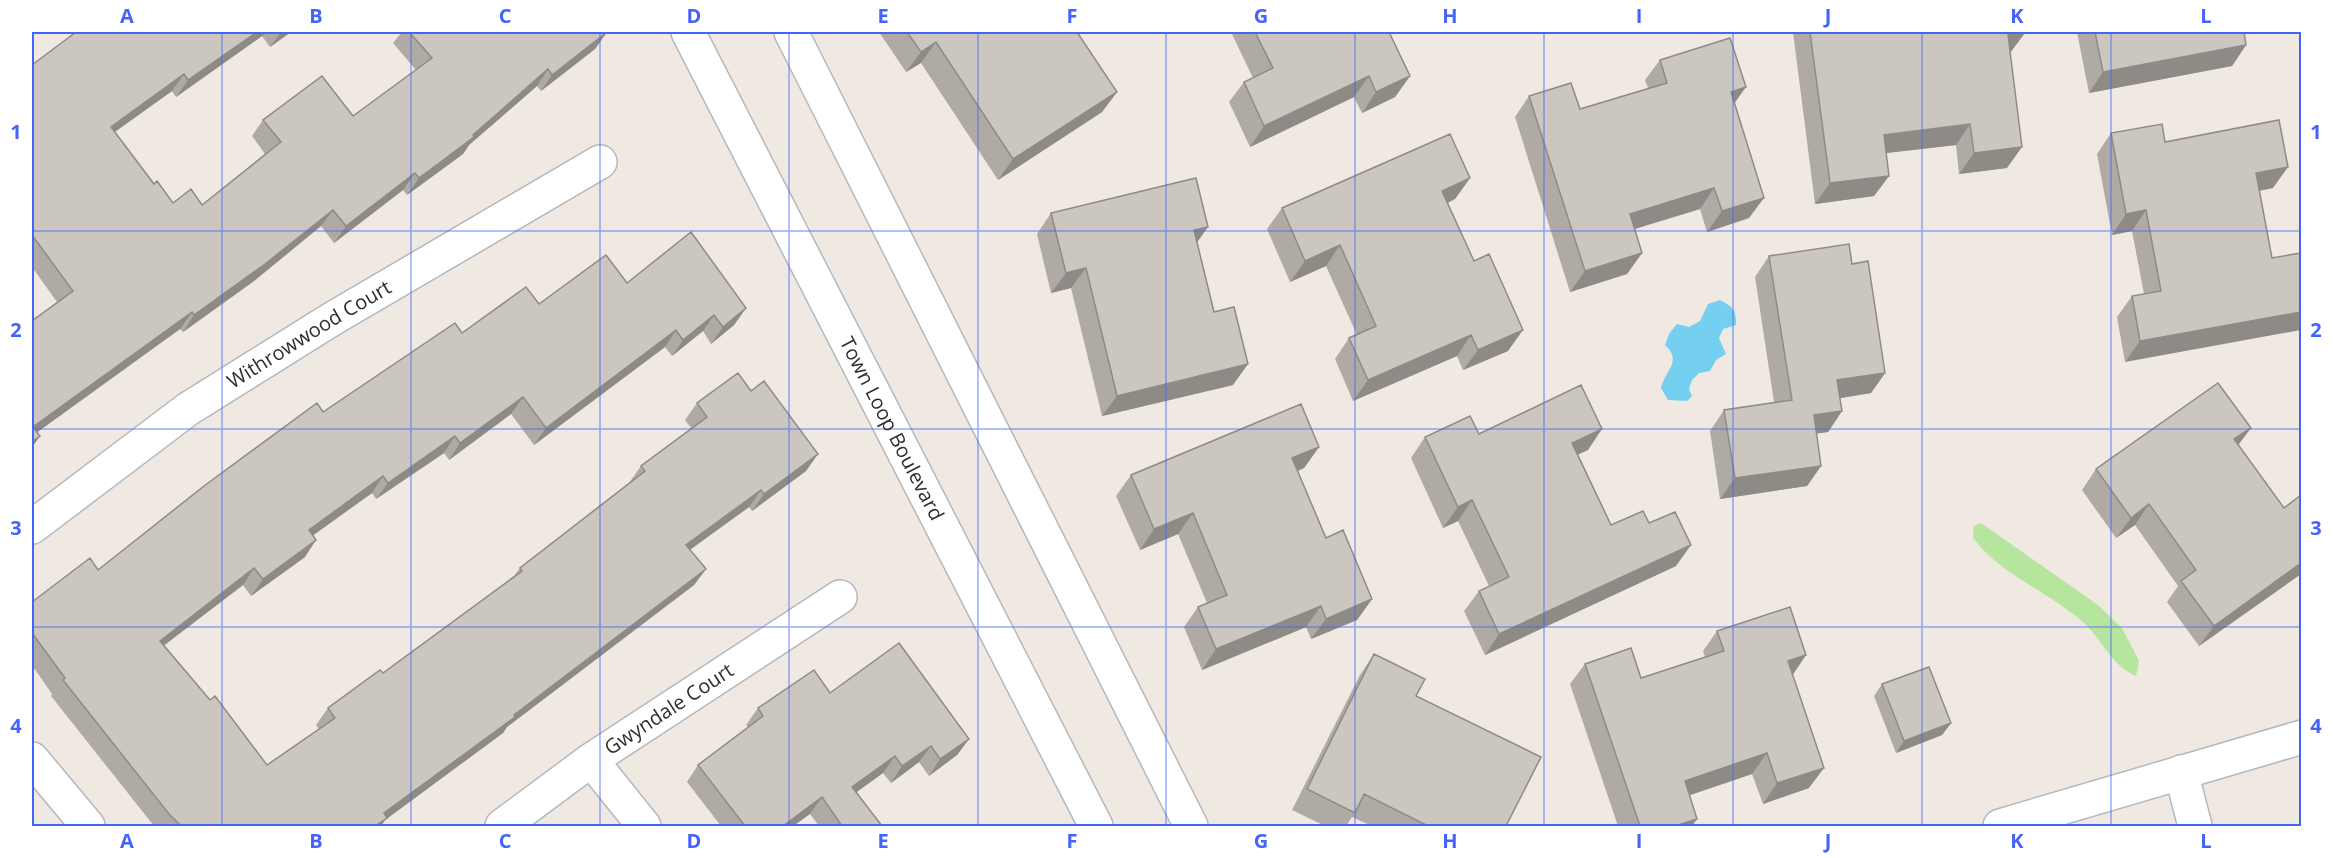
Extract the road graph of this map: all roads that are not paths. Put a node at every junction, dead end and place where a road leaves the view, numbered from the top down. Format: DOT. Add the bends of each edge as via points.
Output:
graph roads {
  1 [pos="688,32"];
  2 [pos="791,32"];
  3 [pos="600,162"];
  4 [pos="32,527"];
  5 [pos="840,597"];
  6 [pos="2301,737"];
  7 [pos="32,759"];
  8 [pos="591,760"];
  9 [pos="2181,772"];
  10 [pos="88,826"];
  11 [pos="502,826"];
  12 [pos="644,826"];
  13 [pos="1095,826"];
  14 [pos="1191,826"];
  15 [pos="2000,826"];
  16 [pos="2195,826"];
  1 -- 13 [label="street, Town Loop Boulevard"];
  2 -- 14 [label="street"];
  3 -- 4 [label="street, Withrowwood Court" via="332,319 188,409"];
  5 -- 8 [label="street, Gwyndale Court"];
  6 -- 9 [label="street"];
  7 -- 10 [label="street"];
  8 -- 11 [label="street, Gwyndale Court"];
  8 -- 12 [label="street"];
  9 -- 15 [label="street"];
  9 -- 16 [label="street"];
}
